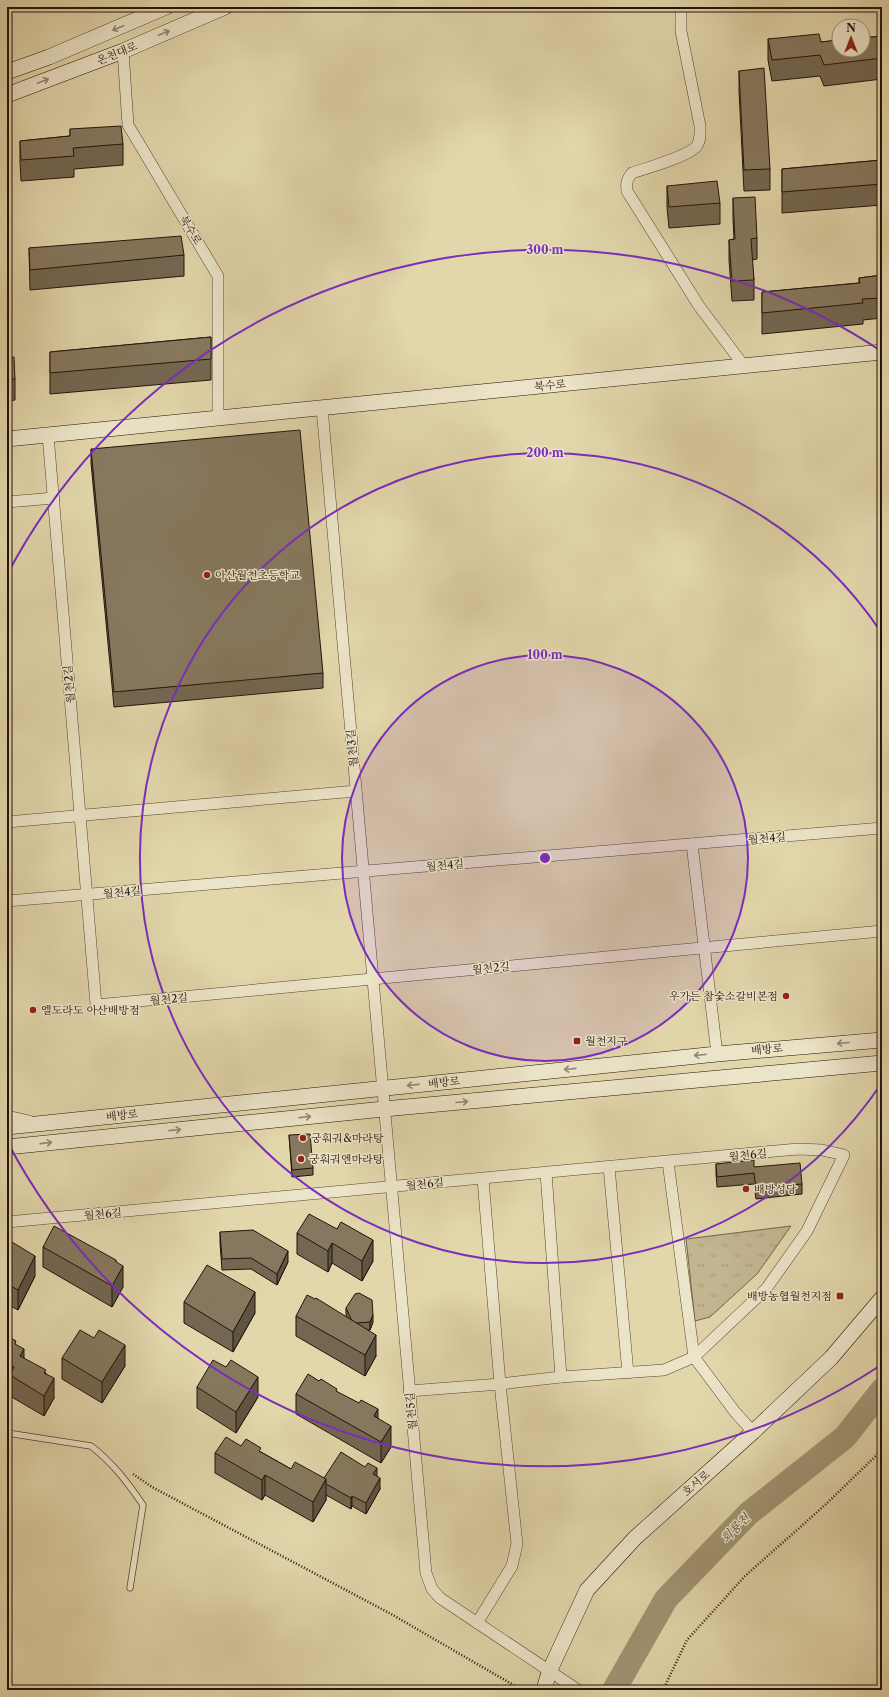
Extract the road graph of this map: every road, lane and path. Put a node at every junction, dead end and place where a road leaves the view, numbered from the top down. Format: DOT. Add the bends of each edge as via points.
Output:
graph roads {
  1 [pos="166,7"];
  2 [pos="225,7"];
  3 [pos="681,7"];
  4 [pos="123,51"];
  5 [pos="7,72"];
  6 [pos="7,95"];
  7 [pos="882,352"];
  8 [pos="744,366"];
  9 [pos="322,408"];
  10 [pos="218,418"];
  11 [pos="48,435"];
  12 [pos="7,439"];
  13 [pos="54,498"];
  14 [pos="7,502"];
  15 [pos="356,791"];
  16 [pos="80,816"];
  17 [pos="7,822"];
  18 [pos="882,828"];
  19 [pos="692,844"];
  20 [pos="363,872"];
  21 [pos="86,895"];
  22 [pos="7,901"];
  23 [pos="882,931"];
  24 [pos="704,947"];
  25 [pos="373,979"];
  26 [pos="882,1040"];
  27 [pos="717,1054"];
  28 [pos="882,1063"];
  29 [pos="383,1089"];
  30 [pos="384,1109"];
  31 [pos="7,1116"];
  32 [pos="45,1123"];
  33 [pos="7,1127"];
  34 [pos="7,1146"];
  35 [pos="668,1162"];
  36 [pos="609,1167"];
  37 [pos="546,1173"];
  38 [pos="483,1179"];
  39 [pos="391,1187"];
  40 [pos="7,1222"];
  41 [pos="882,1298"];
  42 [pos="694,1356"];
  43 [pos="628,1373"];
  44 [pos="561,1377"];
  45 [pos="500,1384"];
  46 [pos="409,1391"];
  47 [pos="752,1432"];
  48 [pos="7,1433"];
  49 [pos="882,1450"];
  50 [pos="127,1470"];
  51 [pos="130,1588"];
  52 [pos="477,1623"];
  53 [pos="549,1672"];
  54 [pos="522,1690"];
  55 [pos="544,1690"];
  56 [pos="578,1690"];
  57 [pos="663,1690"];
  1 -- 5 [label="street, 온천대로, one-way" via="49,57"];
  4 -- 2 [label="street, 온천대로, one-way"];
  3 -- 8 [label="street" via="680,31 700,126 700,137 697,146 689,153 632,173 626,184 627,191 699,306"];
  6 -- 4 [label="street, 온천대로, one-way"];
  4 -- 10 [label="street, 북수로" via="128,125 218,276"];
  7 -- 8 [label="street, 북수로"];
  8 -- 9 [label="street, 북수로"];
  9 -- 10 [label="street, 북수로"];
  9 -- 15 [label="street, 월천3길"];
  10 -- 11 [label="street, 북수로"];
  11 -- 12 [label="street, 북수로"];
  11 -- 13 [label="street, 월천2길"];
  13 -- 14 [label="street"];
  13 -- 16 [label="street, 월천2길"];
  15 -- 16 [label="street"];
  15 -- 20 [label="street, 월천3길"];
  16 -- 17 [label="street"];
  16 -- 21 [label="street, 월천2길"];
  18 -- 19 [label="street, 월천4길"];
  19 -- 20 [label="street, 월천4길"];
  19 -- 24 [label="street"];
  20 -- 21 [label="street, 월천4길"];
  20 -- 25 [label="street, 월천3길"];
  21 -- 22 [label="street, 월천4길"];
  21 -- 25 [label="street, 월천2길" via="96,1006"];
  23 -- 24 [label="street, 월천2길"];
  24 -- 25 [label="street, 월천2길"];
  24 -- 27 [label="street"];
  25 -- 29 [label="street, 월천3길"];
  26 -- 27 [label="street, 배방로, one-way"];
  27 -- 29 [label="street, 배방로, one-way"];
  30 -- 28 [label="street, 배방로, one-way"];
  29 -- 30 [label="street, 월천5길"];
  29 -- 32 [label="street, 배방로"];
  34 -- 30 [label="street, 배방로, one-way"];
  30 -- 39 [label="street, 월천5길"];
  31 -- 32 [label="street"];
  32 -- 33 [label="street, 배방로"];
  35 -- 36 [label="street, 월천6길"];
  35 -- 42 [label="street"];
  35 -- 42 [label="street, 월천6길" via="798,1149 822,1150 844,1155 807,1231 766,1289"];
  36 -- 37 [label="street, 월천6길"];
  36 -- 43 [label="street"];
  37 -- 38 [label="street, 월천6길"];
  37 -- 44 [label="street"];
  38 -- 39 [label="street, 월천6길"];
  38 -- 45 [label="street"];
  39 -- 40 [label="street, 월천6길"];
  39 -- 46 [label="street, 월천5길"];
  41 -- 47 [label="street, 호서로" via="831,1358"];
  42 -- 43 [label="street" via="664,1370"];
  42 -- 47 [label="street"];
  43 -- 44 [label="street"];
  44 -- 45 [label="street"];
  45 -- 46 [label="street"];
  45 -- 52 [label="street" via="517,1544 512,1566"];
  46 -- 52 [label="street, 월천5길" via="426,1573 432,1589 440,1598"];
  47 -- 53 [label="street, 호서로" via="635,1538 587,1590"];
  48 -- 51 [label="lane" via="92,1446 123,1476 143,1505"];
  49 -- 57 [label="path" via="745,1576 687,1640"];
  50 -- 54 [label="path" via="152,1487 390,1614"];
  52 -- 53 [label="street, 월천5길"];
  53 -- 55 [label="street, 호서로"];
  53 -- 56 [label="street, 월천5길"];
}
